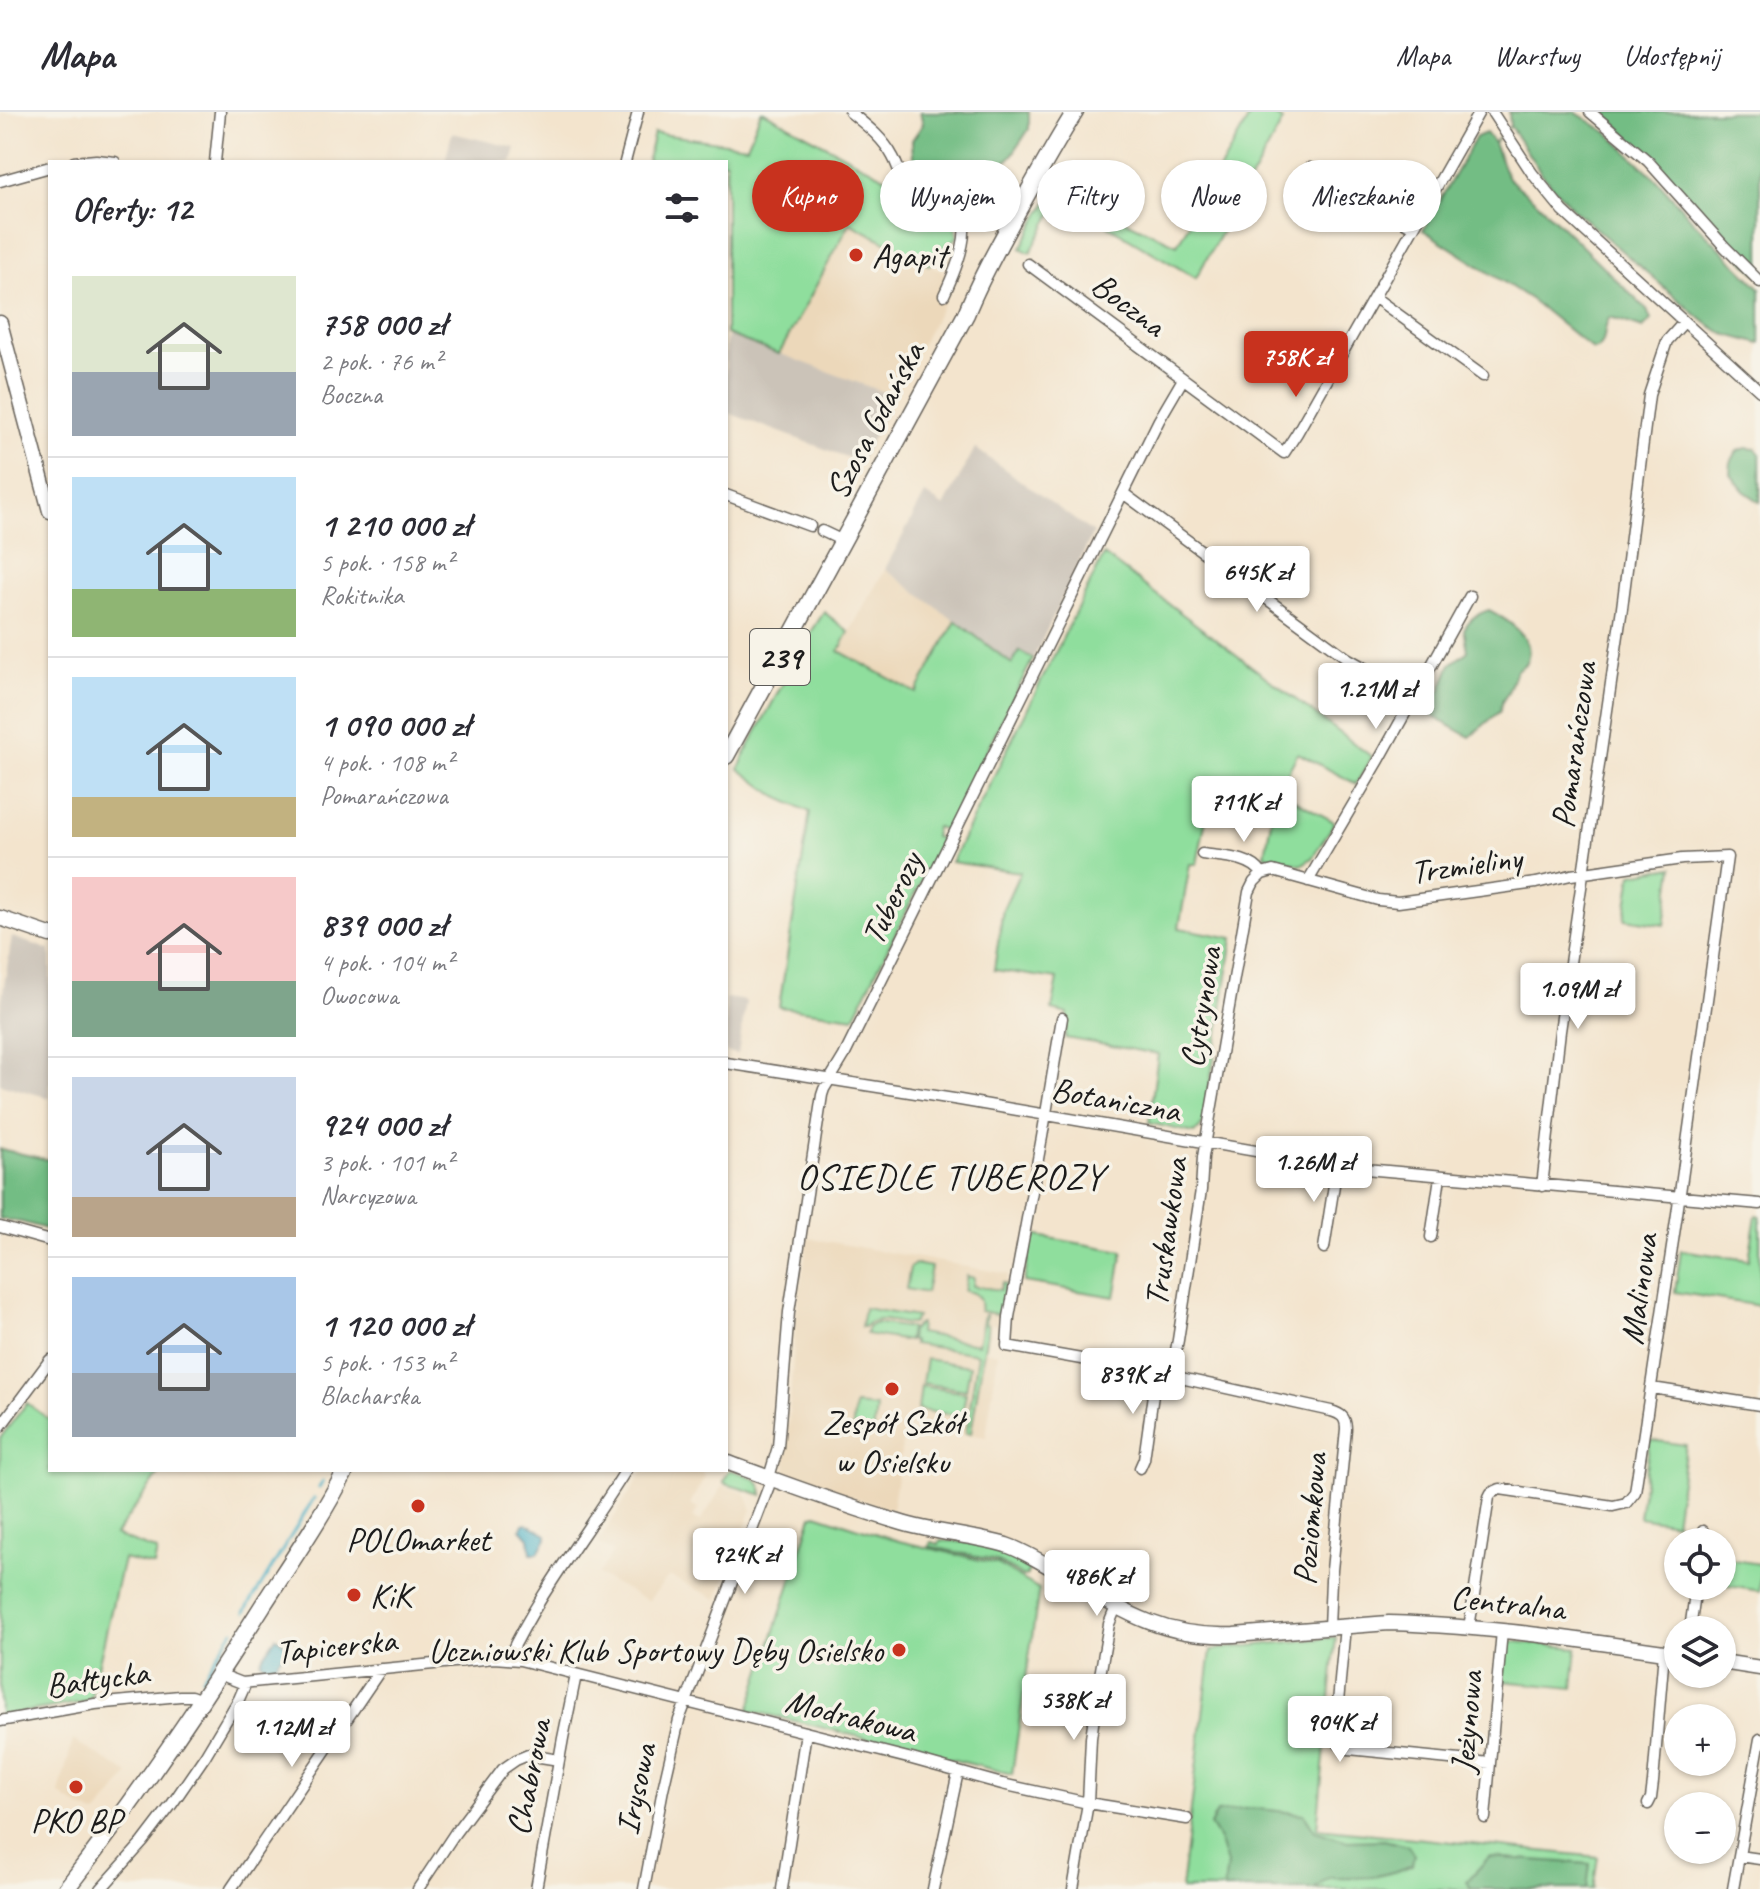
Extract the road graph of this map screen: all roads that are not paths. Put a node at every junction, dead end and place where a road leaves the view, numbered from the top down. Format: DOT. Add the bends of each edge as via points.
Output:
graph roads {
  1 [pos="220,112"];
  2 [pos="638,112"];
  3 [pos="1075,112"];
  4 [pos="1479,112"];
  5 [pos="1492,112"];
  6 [pos="1590,112"];
  7 [pos="854,113"];
  8 [pos="215,160"];
  9 [pos="626,160"];
  10 [pos="48,168"];
  11 [pos="1441,178"];
  12 [pos="0,181"];
  13 [pos="1410,232"];
  14 [pos="1028,264"];
  15 [pos="1760,282"];
  16 [pos="944,295"];
  17 [pos="1374,297"];
  18 [pos="1684,322"];
  19 [pos="0,323"];
  20 [pos="1483,376"];
  21 [pos="1183,379"];
  22 [pos="1760,391"];
  23 [pos="1123,493"];
  24 [pos="728,496"];
  25 [pos="48,503"];
  26 [pos="810,526"];
  27 [pos="822,531"];
  28 [pos="843,541"];
  29 [pos="1470,596"];
  30 [pos="1415,696"];
  31 [pos="728,752"];
  32 [pos="1202,854"];
  33 [pos="1727,857"];
  34 [pos="1583,874"];
  35 [pos="1258,878"];
  36 [pos="1308,881"];
  37 [pos="0,918"];
  38 [pos="48,934"];
  39 [pos="1062,1018"];
  40 [pos="728,1063"];
  41 [pos="831,1078"];
  42 [pos="1045,1115"];
  43 [pos="1206,1143"];
  44 [pos="1337,1166"];
  45 [pos="1440,1177"];
  46 [pos="1542,1186"];
  47 [pos="1679,1198"];
  48 [pos="1760,1204"];
  49 [pos="0,1227"];
  50 [pos="1431,1237"];
  51 [pos="48,1240"];
  52 [pos="1324,1248"];
  53 [pos="48,1363"];
  54 [pos="1156,1373"];
  55 [pos="1171,1376"];
  56 [pos="1652,1388"];
  57 [pos="1760,1405"];
  58 [pos="0,1427"];
  59 [pos="728,1463"];
  60 [pos="1140,1468"];
  61 [pos="345,1472"];
  62 [pos="625,1472"];
  63 [pos="771,1478"];
  64 [pos="1116,1607"];
  65 [pos="1345,1626"];
  66 [pos="1329,1627"];
  67 [pos="1469,1628"];
  68 [pos="1502,1631"];
  69 [pos="1664,1652"];
  70 [pos="508,1659"];
  71 [pos="1736,1664"];
  72 [pos="1760,1668"];
  73 [pos="381,1669"];
  74 [pos="219,1674"];
  75 [pos="576,1675"];
  76 [pos="246,1683"];
  77 [pos="1666,1688"];
  78 [pos="202,1700"];
  79 [pos="686,1702"];
  80 [pos="0,1721"];
  81 [pos="806,1732"];
  82 [pos="1760,1739"];
  83 [pos="1758,1757"];
  84 [pos="559,1760"];
  85 [pos="1490,1763"];
  86 [pos="958,1772"];
  87 [pos="1088,1803"];
  88 [pos="1648,1804"];
  89 [pos="1485,1818"];
  90 [pos="1187,1819"];
  91 [pos="1739,1856"];
  92 [pos="1760,1859"];
  93 [pos="66,1889"];
  94 [pos="101,1889"];
  95 [pos="231,1889"];
  96 [pos="418,1889"];
  97 [pos="536,1889"];
  98 [pos="644,1889"];
  99 [pos="782,1889"];
  100 [pos="933,1889"];
  101 [pos="1073,1889"];
  102 [pos="1733,1889"];
  1 -- 8 [label="street"];
  2 -- 9 [label="street"];
  3 -- 28 [label="main road, Szosa Gdańska / 239"];
  4 -- 11 [label="street, Boczna"];
  5 -- 18 [label="street" via="1563,211"];
  6 -- 15 [label="street" via="1648,161"];
  7 -- 16 [label="street" via="880,139 906,182 963,220 963,243"];
  10 -- 12 [label="street"];
  13 -- 17 [label="street, Boczna"];
  14 -- 21 [label="street, Boczna"];
  17 -- 20 [label="street"];
  17 -- 21 [label="street, Boczna" via="1284,453"];
  18 -- 22 [label="street"];
  18 -- 34 [label="street, Pomarańczowa" via="1667,341 1649,395"];
  19 -- 25 [label="street"];
  21 -- 23 [label="street, Tuberozy"];
  23 -- 30 [label="street" via="1347,658"];
  23 -- 41 [label="street, Tuberozy"];
  24 -- 26 [label="street"];
  27 -- 28 [label="street"];
  28 -- 31 [label="main road, Szosa Gdańska / 239"];
  29 -- 30 [label="street"];
  30 -- 36 [label="street"];
  32 -- 35 [label="street, Trzmieliny" via="1249,862 1258,868"];
  33 -- 34 [label="street, Trzmieliny"];
  33 -- 47 [label="street, Malinowa"];
  34 -- 36 [label="street, Trzmieliny" via="1398,902"];
  34 -- 46 [label="street, Pomarańczowa"];
  35 -- 36 [label="street, Trzmieliny" via="1273,871"];
  35 -- 43 [label="street, Cytrynowa" via="1249,892 1236,958"];
  37 -- 38 [label="street"];
  39 -- 42 [label="street"];
  40 -- 41 [label="street, Botaniczna"];
  41 -- 42 [label="street, Botaniczna"];
  41 -- 63 [label="street, Tuberozy" via="822,1095 787,1321"];
  42 -- 43 [label="street, Botaniczna"];
  42 -- 54 [label="street" via="1007,1346"];
  43 -- 44 [label="street, Botaniczna"];
  43 -- 55 [label="street, Truskawkowa"];
  44 -- 45 [label="street, Botaniczna"];
  44 -- 52 [label="street"];
  45 -- 46 [label="street, Botaniczna"];
  45 -- 50 [label="street"];
  46 -- 47 [label="street, Botaniczna"];
  47 -- 48 [label="street, Botaniczna"];
  47 -- 56 [label="street, Malinowa"];
  49 -- 51 [label="street"];
  53 -- 58 [label="street"];
  54 -- 55 [label="street"];
  54 -- 60 [label="street"];
  55 -- 66 [label="street, Poziomkowa" via="1343,1416"];
  56 -- 57 [label="street, Malinowa"];
  56 -- 67 [label="street, Malinowa" via="1636,1487 1626,1503 1613,1506 1500,1489 1491,1493"];
  59 -- 63 [label="street, Centralna"];
  61 -- 74 [label="main road"];
  62 -- 70 [label="street"];
  63 -- 64 [label="street, Centralna" via="900,1523 1006,1545"];
  63 -- 79 [label="street, Irysowa"];
  64 -- 66 [label="street, Centralna" via="1166,1629 1199,1636"];
  64 -- 87 [label="street" via="1099,1681"];
  65 -- 66 [label="street, Centralna"];
  65 -- 67 [label="street, Centralna"];
  65 -- 85 [label="street" via="1335,1735 1339,1744"];
  67 -- 68 [label="street, Centralna"];
  68 -- 69 [label="street, Centralna"];
  68 -- 85 [label="street, Jeżynowa"];
  70 -- 73 [label="street, Tapicerska"];
  70 -- 75 [label="street, Modrakowa"];
  71 -- 72 [label="street"];
  73 -- 76 [label="street, Tapicerska"];
  73 -- 95 [label="street"];
  74 -- 76 [label="street, Tapicerska"];
  74 -- 78 [label="main road"];
  75 -- 79 [label="street, Modrakowa"];
  75 -- 84 [label="street, Chabrowa"];
  76 -- 94 [label="street" via="172,1804"];
  77 -- 88 [label="street, Centralna"];
  78 -- 80 [label="street, Bałtycka" via="185,1696 95,1704"];
  78 -- 93 [label="main road"];
  79 -- 81 [label="street, Modrakowa"];
  79 -- 98 [label="street, Irysowa"];
  81 -- 86 [label="street, Modrakowa"];
  81 -- 99 [label="street"];
  82 -- 83 [label="street"];
  83 -- 91 [label="street"];
  84 -- 96 [label="street" via="528,1755 503,1769"];
  84 -- 97 [label="street, Chabrowa"];
  85 -- 89 [label="street, Jeżynowa"];
  86 -- 87 [label="street, Modrakowa"];
  86 -- 100 [label="street"];
  87 -- 90 [label="street, Modrakowa"];
  87 -- 101 [label="street"];
  91 -- 92 [label="street"];
  91 -- 102 [label="street"];
}
